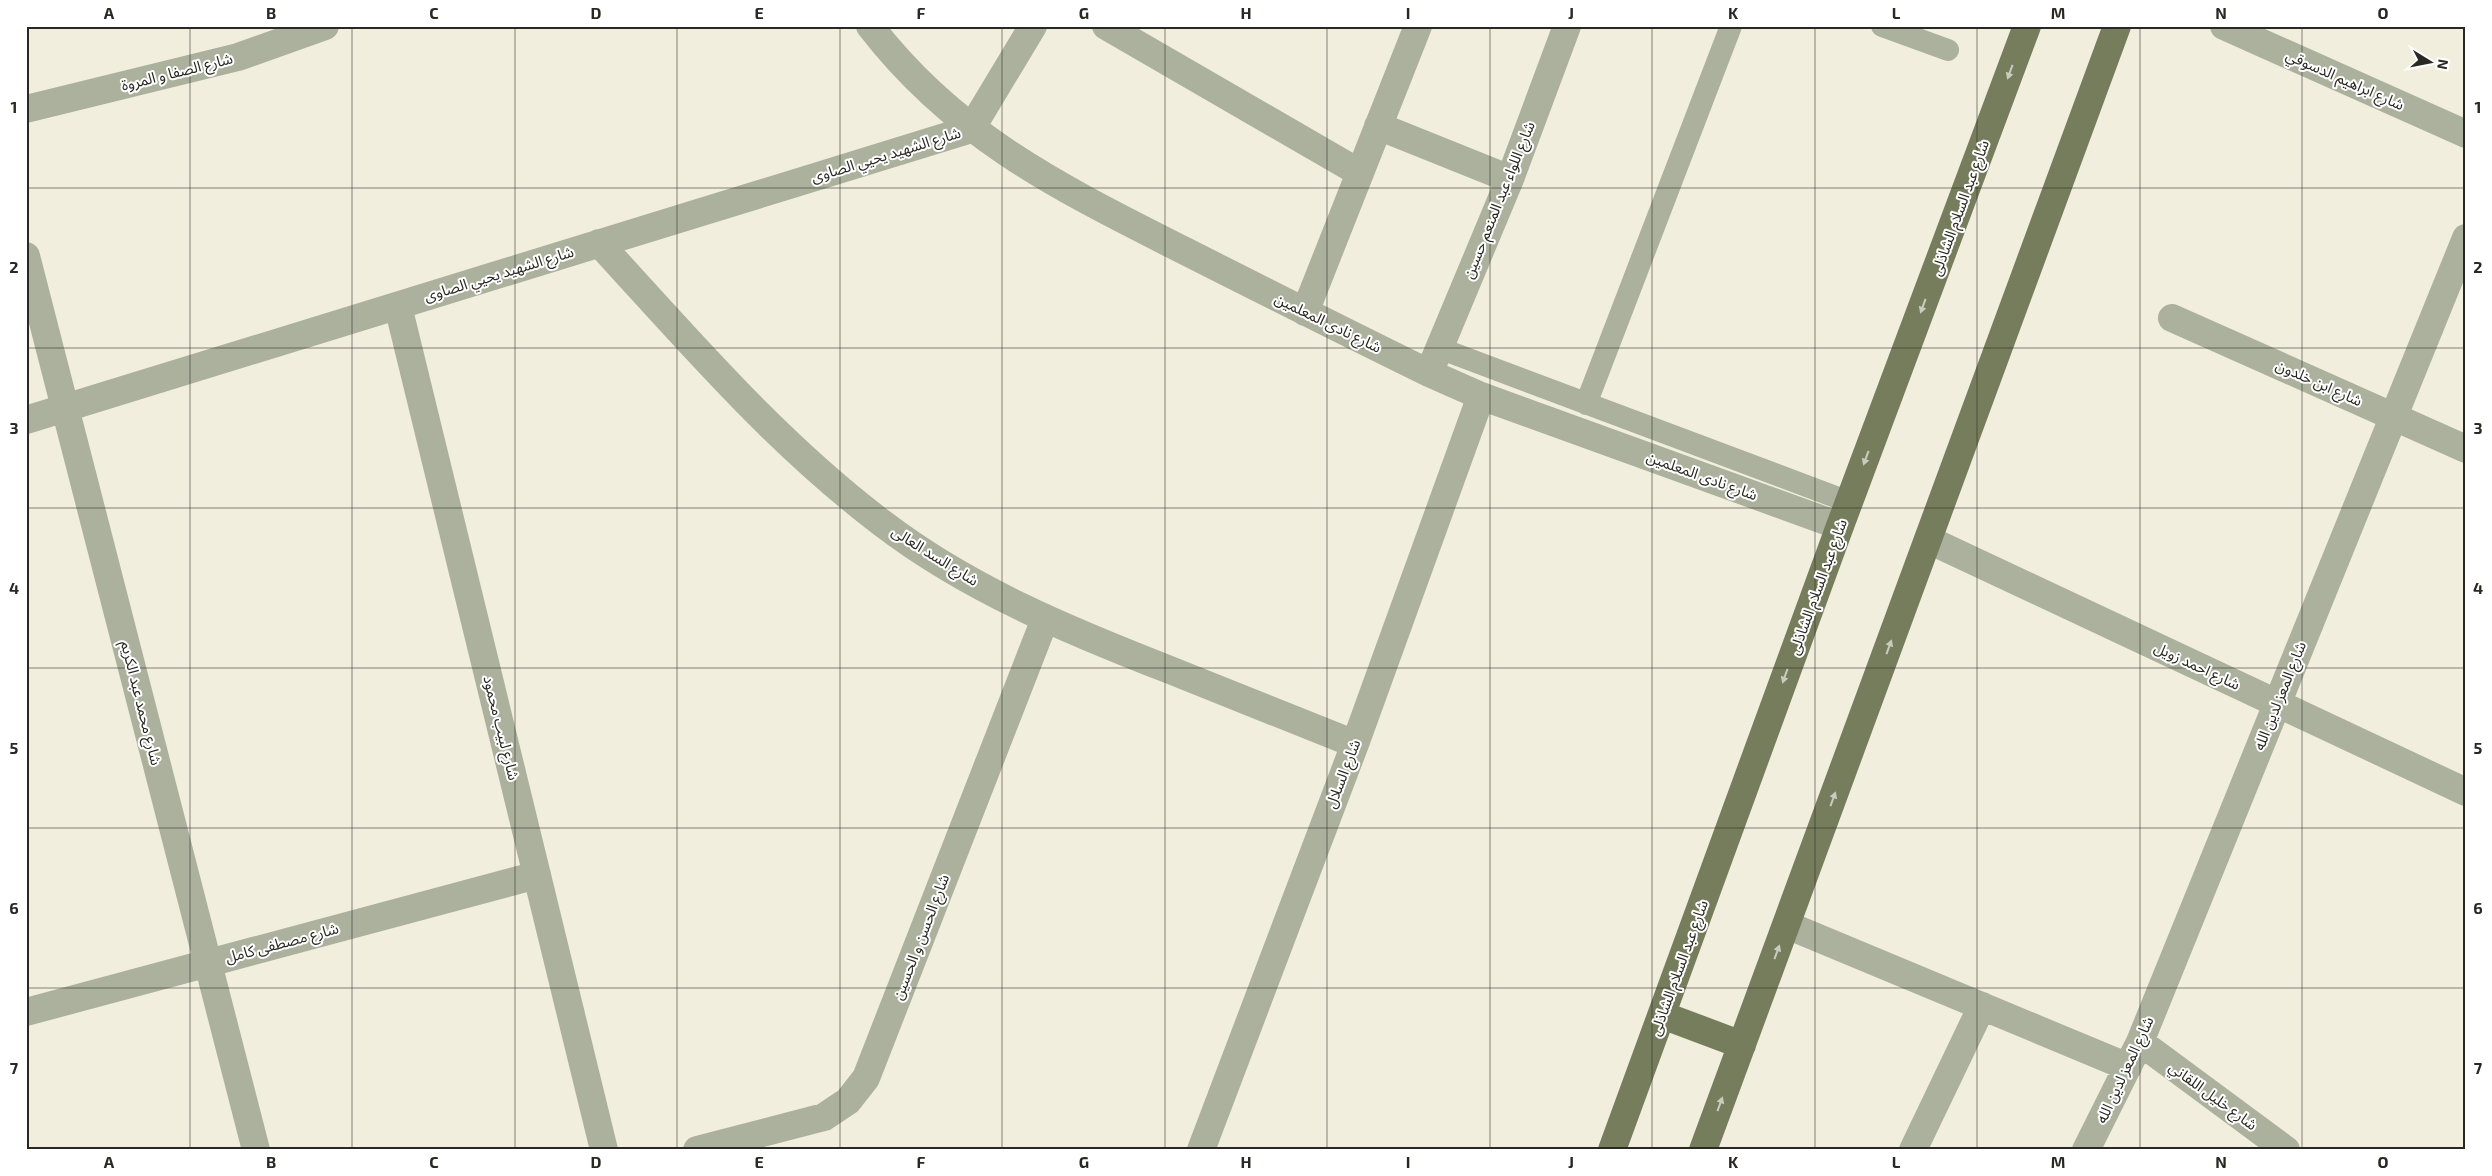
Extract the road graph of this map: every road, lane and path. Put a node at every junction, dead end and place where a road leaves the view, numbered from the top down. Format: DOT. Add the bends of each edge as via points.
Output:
graph roads {
  1 [pos="325,26"];
  2 [pos="870,26"];
  3 [pos="1033,26"];
  4 [pos="1106,26"];
  5 [pos="1567,26"];
  6 [pos="1730,26"];
  7 [pos="1882,26"];
  8 [pos="2028,26"];
  9 [pos="2117,26"];
  10 [pos="2224,26"];
  11 [pos="1413,28"];
  12 [pos="1948,50"];
  13 [pos="26,109"];
  14 [pos="1378,126"];
  15 [pos="971,129"];
  16 [pos="2466,134"];
  17 [pos="1360,173"];
  18 [pos="1510,179"];
  19 [pos="2466,238"];
  20 [pos="599,243"];
  21 [pos="26,256"];
  22 [pos="398,306"];
  23 [pos="1305,312"];
  24 [pos="2172,318"];
  25 [pos="1439,348"];
  26 [pos="1429,373"];
  27 [pos="1481,396"];
  28 [pos="1586,404"];
  29 [pos="65,408"];
  30 [pos="2394,416"];
  31 [pos="26,420"];
  32 [pos="2466,449"];
  33 [pos="1844,514"];
  34 [pos="1929,540"];
  35 [pos="1045,619"];
  36 [pos="2277,704"];
  37 [pos="1355,744"];
  38 [pos="2466,792"];
  39 [pos="537,875"];
  40 [pos="1787,924"];
  41 [pos="208,963"];
  42 [pos="1982,1006"];
  43 [pos="26,1012"];
  44 [pos="1662,1014"];
  45 [pos="2140,1042"];
  46 [pos="1742,1046"];
  47 [pos="2128,1066"];
  48 [pos="2243,1118"];
  49 [pos="1705,1149"];
  50 [pos="256,1150"];
  51 [pos="604,1150"];
  52 [pos="697,1150"];
  53 [pos="1201,1150"];
  54 [pos="1612,1150"];
  55 [pos="1913,1150"];
  56 [pos="2086,1150"];
  57 [pos="2249,1150"];
  58 [pos="2286,1150"];
  1 -- 13 [label="street, شارع الصفا و المروة" via="238,57"];
  2 -- 15 [label="street, شارع نادى المعلمين" via="924,87"];
  3 -- 15 [label="street"];
  4 -- 17 [label="street"];
  5 -- 18 [label="street, شارع اللواء عبد المنعم حسين"];
  6 -- 28 [label="lane"];
  7 -- 12 [label="lane"];
  8 -- 33 [label="main road, شارع عبد السلام الشاذلى, one-way"];
  9 -- 34 [label="main road"];
  10 -- 16 [label="street, شارع ابراهيم الدسوقي"];
  11 -- 14 [label="street"];
  14 -- 17 [label="street"];
  14 -- 18 [label="street"];
  15 -- 20 [label="street, شارع الشهيد يحيي الصاوى"];
  15 -- 23 [label="street, شارع نادى المعلمين" via="1071,193"];
  17 -- 23 [label="street"];
  18 -- 25 [label="street, شارع اللواء عبد المنعم حسين"];
  19 -- 30 [label="street, شارع المعز لدين الله"];
  20 -- 22 [label="street, شارع الشهيد يحيي الصاوى"];
  20 -- 35 [label="street, شارع السد العالى" via="744,400 811,466 907,540 962,575"];
  21 -- 29 [label="street, شارع محمد عبد الكريم"];
  22 -- 29 [label="street, شارع الشهيد يحيي الصاوى"];
  22 -- 39 [label="street, شارع لبيب محمود"];
  23 -- 26 [label="street, شارع نادى المعلمين"];
  24 -- 30 [label="street, شارع ابن خلدون"];
  25 -- 26 [label="street, شارع اللواء عبد المنعم حسين"];
  25 -- 28 [label="lane"];
  26 -- 27 [label="street, شارع نادى المعلمين"];
  27 -- 33 [label="street, شارع نادى المعلمين"];
  27 -- 37 [label="street, شارع السلال"];
  28 -- 33 [label="lane"];
  29 -- 31 [label="street, شارع الشهيد يحيي الصاوى"];
  29 -- 41 [label="street, شارع محمد عبد الكريم"];
  30 -- 32 [label="street, شارع ابن خلدون"];
  30 -- 36 [label="street, شارع المعز لدين الله"];
  33 -- 44 [label="main road, شارع عبد السلام الشاذلى, one-way"];
  34 -- 36 [label="street, شارع احمد زويل"];
  40 -- 34 [label="main road, one-way"];
  35 -- 37 [label="street, شارع السد العالى"];
  35 -- 52 [label="street, شارع الحسن و الحسين" via="866,1078 848,1101 824,1117"];
  36 -- 38 [label="street, شارع احمد زويل"];
  36 -- 45 [label="street, شارع المعز لدين الله"];
  37 -- 53 [label="street, شارع السلال"];
  39 -- 41 [label="street, شارع مصطفى كامل"];
  39 -- 51 [label="street, شارع لبيب محمود"];
  40 -- 42 [label="street"];
  46 -- 40 [label="main road, one-way"];
  41 -- 43 [label="street, شارع مصطفى كامل"];
  41 -- 50 [label="street, شارع محمد عبد الكريم"];
  42 -- 47 [label="street"];
  42 -- 55 [label="street"];
  44 -- 46 [label="main road"];
  44 -- 54 [label="main road, شارع عبد السلام الشاذلى"];
  45 -- 47 [label="street, شارع المعز لدين الله"];
  45 -- 48 [label="street, شارع خليل اللقاني"];
  49 -- 46 [label="main road, one-way"];
  47 -- 56 [label="street, شارع المعز لدين الله"];
  48 -- 57 [label="street"];
  48 -- 58 [label="street, شارع خليل اللقاني"];
}
